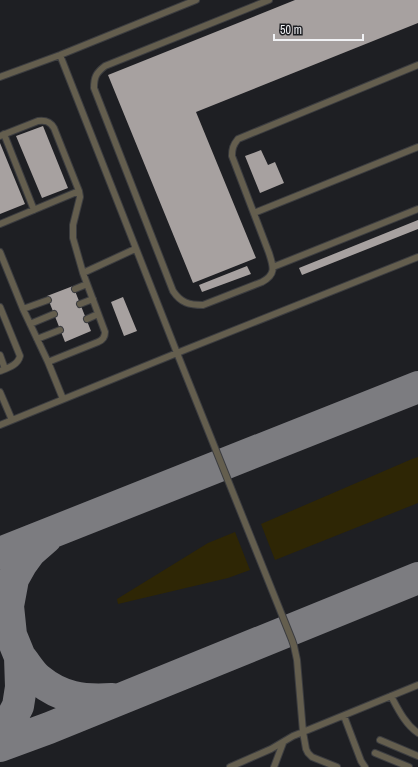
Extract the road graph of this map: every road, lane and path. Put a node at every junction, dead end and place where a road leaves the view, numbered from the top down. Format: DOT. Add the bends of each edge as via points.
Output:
graph roads {
  1 [pos="196,0"];
  2 [pos="269,0"];
  3 [pos="60,55"];
  4 [pos="418,65"];
  5 [pos="0,77"];
  6 [pos="2,135"];
  7 [pos="418,148"];
  8 [pos="79,191"];
  9 [pos="418,209"];
  10 [pos="34,210"];
  11 [pos="254,214"];
  12 [pos="0,224"];
  13 [pos="135,249"];
  14 [pos="0,252"];
  15 [pos="418,257"];
  16 [pos="273,267"];
  17 [pos="83,272"];
  18 [pos="87,284"];
  19 [pos="75,289"];
  20 [pos="93,299"];
  21 [pos="48,300"];
  22 [pos="80,304"];
  23 [pos="0,307"];
  24 [pos="23,310"];
  25 [pos="54,314"];
  26 [pos="98,314"];
  27 [pos="87,319"];
  28 [pos="30,324"];
  29 [pos="60,330"];
  30 [pos="37,339"];
  31 [pos="177,353"];
  32 [pos="0,355"];
  33 [pos="48,362"];
  34 [pos="3,370"];
  35 [pos="0,392"];
  36 [pos="63,399"];
  37 [pos="12,420"];
  38 [pos="0,425"];
  39 [pos="418,685"];
  40 [pos="391,696"];
  41 [pos="344,716"];
  42 [pos="303,732"];
  43 [pos="418,733"];
  44 [pos="380,740"];
  45 [pos="283,742"];
  46 [pos="375,753"];
  47 [pos="418,756"];
  48 [pos="230,767"];
  49 [pos="274,767"];
  50 [pos="336,767"];
  51 [pos="365,767"];
  52 [pos="409,767"];
  1 -- 3 [label="lane"];
  2 -- 16 [label="lane" via="105,66 96,76 94,88 173,290 178,297 193,305 203,305 262,282 269,278"];
  3 -- 5 [label="lane"];
  3 -- 13 [label="lane"];
  4 -- 11 [label="lane" via="238,139 234,144 232,156"];
  6 -- 8 [label="lane" via="38,121 47,121 51,124"];
  6 -- 10 [label="lane"];
  7 -- 11 [label="lane"];
  8 -- 10 [label="lane"];
  8 -- 17 [label="lane" via="72,232"];
  9 -- 16 [label="lane"];
  10 -- 12 [label="lane"];
  11 -- 16 [label="lane"];
  13 -- 17 [label="lane"];
  13 -- 31 [label="lane"];
  14 -- 24 [label="lane"];
  15 -- 31 [label="lane"];
  17 -- 18 [label="lane"];
  18 -- 19 [label="lane"];
  18 -- 20 [label="lane"];
  20 -- 22 [label="lane"];
  20 -- 26 [label="lane"];
  21 -- 24 [label="lane"];
  23 -- 34 [label="lane" via="20,356 17,363"];
  24 -- 28 [label="lane"];
  25 -- 28 [label="lane"];
  26 -- 27 [label="lane"];
  26 -- 33 [label="lane" via="105,332 102,340"];
  28 -- 30 [label="lane"];
  29 -- 30 [label="lane"];
  30 -- 33 [label="lane"];
  31 -- 36 [label="lane"];
  31 -- 42 [label="lane" via="292,640"];
  32 -- 34 [label="lane"];
  33 -- 36 [label="lane"];
  35 -- 37 [label="lane"];
  36 -- 37 [label="lane"];
  37 -- 38 [label="lane"];
  39 -- 40 [label="lane"];
  40 -- 41 [label="lane"];
  40 -- 43 [label="lane" via="411,728"];
  41 -- 42 [label="lane"];
  41 -- 51 [label="lane"];
  42 -- 45 [label="lane"];
  42 -- 50 [label="lane" via="308,753"];
  44 -- 47 [label="lane"];
  45 -- 48 [label="lane" via="271,750"];
  45 -- 49 [label="lane"];
  46 -- 52 [label="lane"];
}
